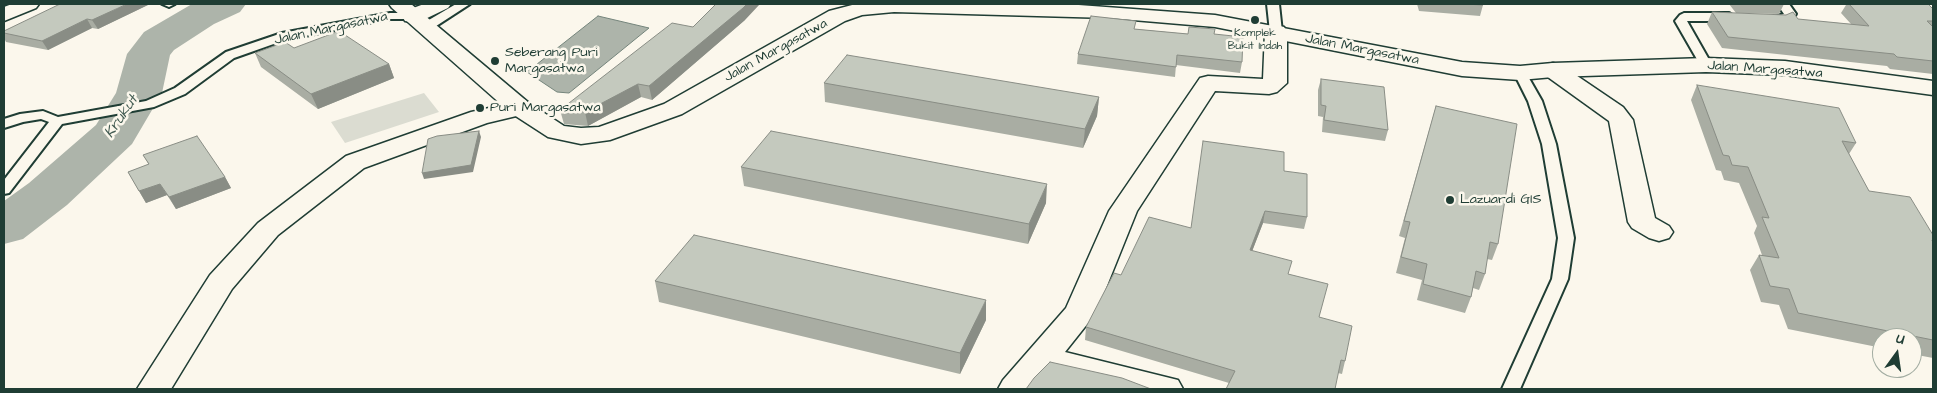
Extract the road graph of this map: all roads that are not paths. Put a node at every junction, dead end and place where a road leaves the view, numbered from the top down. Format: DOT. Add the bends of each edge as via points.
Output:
graph roads {
  1 [pos="29,4"];
  2 [pos="441,4"];
  3 [pos="464,4"];
  4 [pos="1273,4"];
  5 [pos="1703,4"];
  6 [pos="1782,4"];
  7 [pos="4,15"];
  8 [pos="413,16"];
  9 [pos="1712,16"];
  10 [pos="1741,18"];
  11 [pos="1760,19"];
  12 [pos="1276,32"];
  13 [pos="1706,65"];
  14 [pos="1553,70"];
  15 [pos="1520,73"];
  16 [pos="1933,88"];
  17 [pos="520,108"];
  18 [pos="57,121"];
  19 [pos="4,124"];
  20 [pos="4,190"];
  21 [pos="1659,232"];
  22 [pos="1042,358"];
  23 [pos="154,389"];
  24 [pos="1015,389"];
  25 [pos="1166,389"];
  26 [pos="1511,389"];
  1 -- 7 [label="street"];
  2 -- 8 [label="street"];
  3 -- 8 [label="lane"];
  4 -- 12 [label="lane"];
  5 -- 9 [label="lane"];
  6 -- 11 [label="lane" via="1790,14 1788,18"];
  8 -- 17 [label="street, Jalan Margasatwa"];
  8 -- 18 [label="lane, Jalan Margasatwa" via="390,16 282,37 230,55 180,91 149,104"];
  9 -- 10 [label="lane"];
  9 -- 13 [label="lane" via="1684,17 1680,21"];
  12 -- 15 [label="street, Jalan Margasatwa" via="1462,69"];
  12 -- 17 [label="street, Jalan Margasatwa" via="1215,21 1109,12 894,6 860,9 837,16 673,109 622,129 581,136 557,132"];
  12 -- 22 [label="street" via="1275,83 1269,87 1208,83 1123,211 1080,313"];
  13 -- 14 [label="street, Jalan Margasatwa"];
  13 -- 16 [label="street, Jalan Margasatwa" via="1786,68"];
  14 -- 15 [label="street, Jalan Margasatwa"];
  14 -- 21 [label="street" via="1621,120 1642,222"];
  15 -- 26 [label="lane" via="1535,101 1548,144 1566,238 1560,279"];
  17 -- 23 [label="street" via="480,117 355,162 268,229 221,282"];
  18 -- 19 [label="lane, Jalan Margasatwa" via="43,115"];
  18 -- 20 [label="lane"];
  22 -- 24 [label="street"];
  22 -- 25 [label="street"];
}
